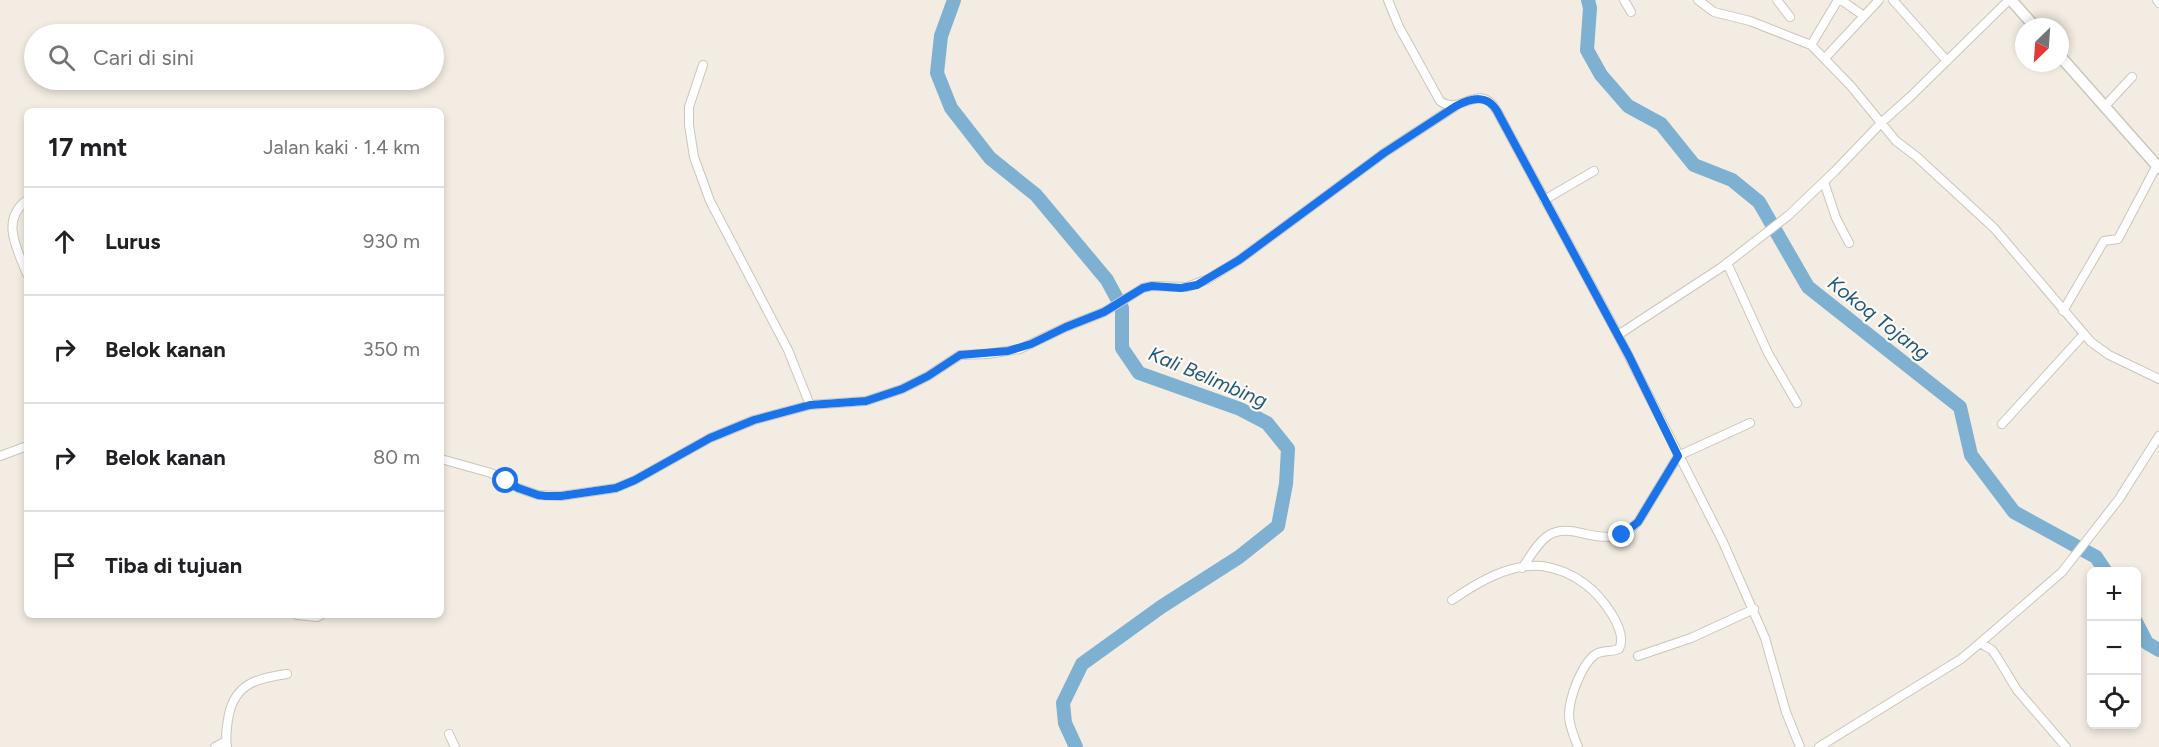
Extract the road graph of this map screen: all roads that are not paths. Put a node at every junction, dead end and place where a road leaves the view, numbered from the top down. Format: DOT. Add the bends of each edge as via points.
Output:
graph roads {
  1 [pos="1388,0"];
  2 [pos="1624,0"];
  3 [pos="1698,0"];
  4 [pos="1777,0"];
  5 [pos="1840,0"];
  6 [pos="1879,0"];
  7 [pos="1893,0"];
  8 [pos="2010,0"];
  9 [pos="1631,12"];
  10 [pos="1864,16"];
  11 [pos="1790,17"];
  12 [pos="2027,18"];
  13 [pos="1811,45"];
  14 [pos="1825,58"];
  15 [pos="1947,62"];
  16 [pos="703,65"];
  17 [pos="2069,66"];
  18 [pos="2132,77"];
  19 [pos="1456,106"];
  20 [pos="2105,106"];
  21 [pos="1882,122"];
  22 [pos="2158,166"];
  23 [pos="1594,171"];
  24 [pos="1824,182"];
  25 [pos="1544,200"];
  26 [pos="24,202"];
  27 [pos="1849,243"];
  28 [pos="1727,263"];
  29 [pos="24,266"];
  30 [pos="2063,311"];
  31 [pos="2084,334"];
  32 [pos="1618,336"];
  33 [pos="2159,379"];
  34 [pos="1797,404"];
  35 [pos="810,405"];
  36 [pos="1750,423"];
  37 [pos="2002,424"];
  38 [pos="2159,436"];
  39 [pos="24,447"];
  40 [pos="0,456"];
  41 [pos="1678,456"];
  42 [pos="444,460"];
  43 [pos="1522,568"];
  44 [pos="1452,600"];
  45 [pos="1754,609"];
  46 [pos="1980,644"];
  47 [pos="1638,656"];
  48 [pos="287,674"];
  49 [pos="448,734"];
  50 [pos="226,744"];
  51 [pos="215,747"];
  52 [pos="455,747"];
  53 [pos="1578,747"];
  54 [pos="1800,747"];
  55 [pos="1819,747"];
  56 [pos="2066,747"];
  1 -- 19 [label="street" via="1437,95 1444,104"];
  2 -- 9 [label="street"];
  3 -- 13 [label="street" via="1714,12 1750,21"];
  4 -- 11 [label="street"];
  5 -- 10 [label="street"];
  5 -- 13 [label="street"];
  6 -- 10 [label="street"];
  7 -- 15 [label="street"];
  8 -- 12 [label="main road"];
  8 -- 15 [label="street"];
  10 -- 14 [label="street"];
  13 -- 14 [label="street"];
  14 -- 21 [label="street"];
  15 -- 21 [label="street"];
  16 -- 35 [label="street" via="689,107 694,157 710,201 788,350"];
  17 -- 20 [label="main road"];
  18 -- 20 [label="street"];
  19 -- 25 [label="street" via="1483,98 1490,102"];
  19 -- 35 [label="street" via="1214,275 1187,287 1143,288 1104,312 1020,349 960,355 902,389 866,401"];
  20 -- 22 [label="main road"];
  21 -- 24 [label="street"];
  21 -- 30 [label="street" via="1896,141 1994,228"];
  22 -- 30 [label="street" via="2118,239 2104,241"];
  23 -- 25 [label="street"];
  24 -- 27 [label="street"];
  24 -- 28 [label="street"];
  25 -- 32 [label="street"];
  26 -- 29 [label="street" via="10,228"];
  28 -- 32 [label="street"];
  28 -- 34 [label="street" via="1768,353"];
  30 -- 31 [label="street"];
  31 -- 33 [label="street" via="2109,355"];
  31 -- 37 [label="street"];
  32 -- 41 [label="street"];
  35 -- 42 [label="street" via="754,420 710,438 626,485 582,493 538,495 491,473"];
  36 -- 41 [label="street"];
  38 -- 46 [label="street" via="2071,562"];
  39 -- 40 [label="street"];
  41 -- 43 [label="street" via="1631,530 1612,537 1559,531 1550,534"];
  41 -- 45 [label="street"];
  43 -- 44 [label="street" via="1500,572"];
  43 -- 53 [label="street" via="1542,566 1564,572 1586,585 1608,608 1621,630 1622,645 1592,657 1572,696 1569,713"];
  45 -- 47 [label="street" via="1691,638"];
  45 -- 54 [label="street"];
  46 -- 55 [label="street"];
  46 -- 56 [label="street" via="1992,650 2017,690"];
  48 -- 50 [label="street" via="247,684 237,693 231,705"];
  49 -- 52 [label="street"];
  50 -- 51 [label="street"];
}
